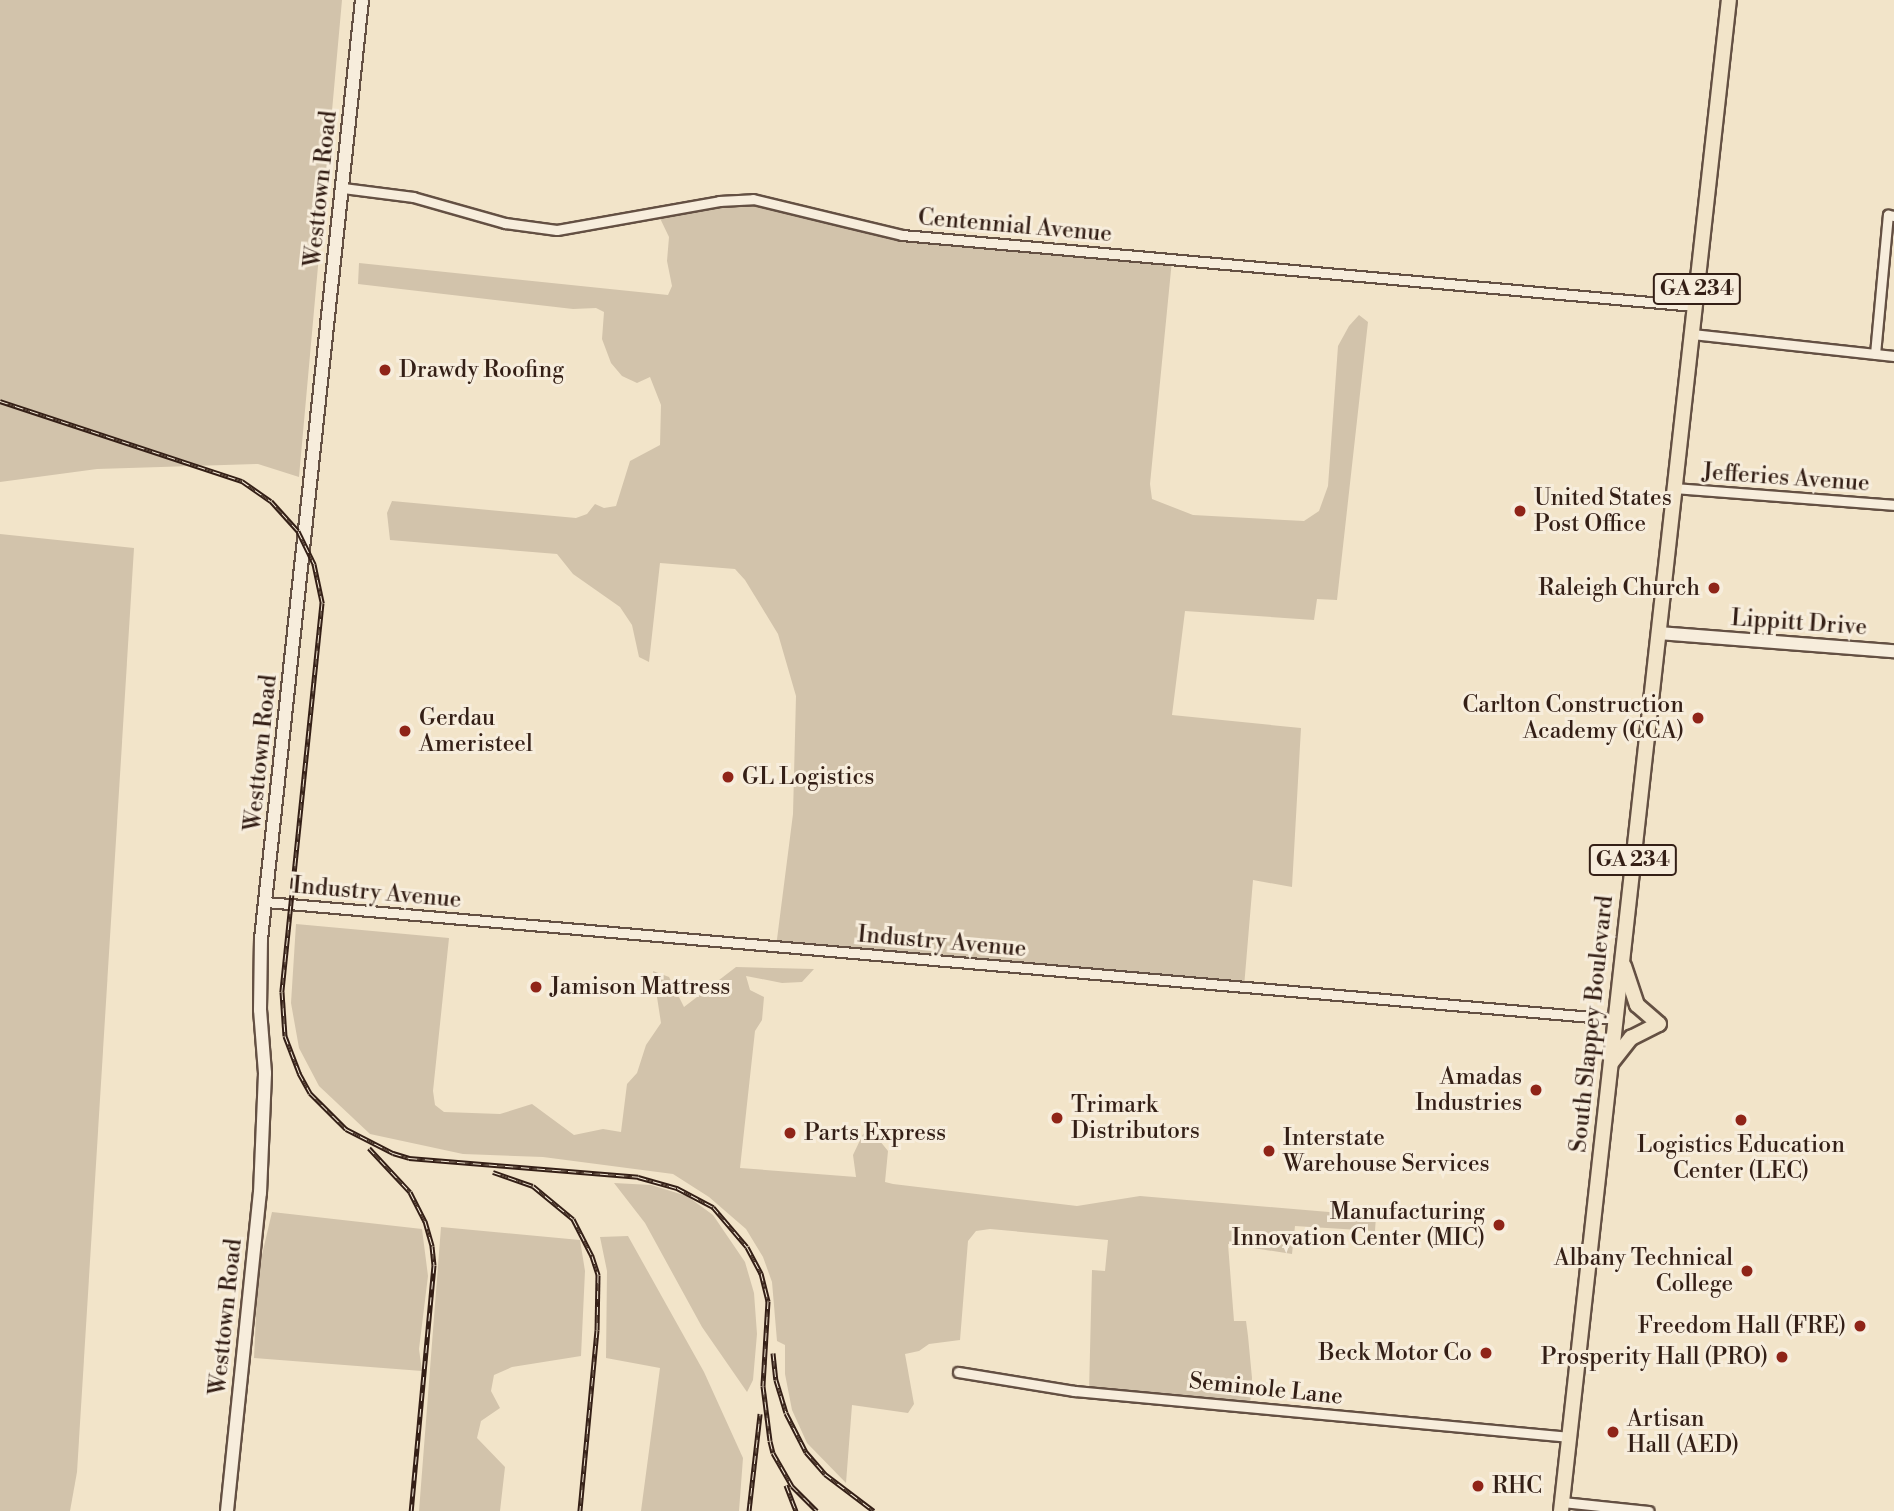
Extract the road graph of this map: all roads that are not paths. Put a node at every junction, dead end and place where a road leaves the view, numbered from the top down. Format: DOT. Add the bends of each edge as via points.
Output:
graph roads {
  1 [pos="362,0"];
  2 [pos="1729,0"];
  3 [pos="343,188"];
  4 [pos="1894,216"];
  5 [pos="1695,306"];
  6 [pos="1692,334"];
  7 [pos="1875,354"];
  8 [pos="1894,356"];
  9 [pos="1675,488"];
  10 [pos="1894,505"];
  11 [pos="1658,633"];
  12 [pos="1894,651"];
  13 [pos="266,902"];
  14 [pos="1622,958"];
  15 [pos="1615,1019"];
  16 [pos="1610,1065"];
  17 [pos="958,1372"];
  18 [pos="1571,1437"];
  19 [pos="1562,1507"];
  20 [pos="227,1511"];
  21 [pos="1649,1511"];
  1 -- 3 [label="street, Westtown Road"];
  2 -- 5 [label="main road, South Slappey Boulevard / GA 234"];
  3 -- 5 [label="street, Centennial Avenue" via="413,197 534,229 589,227 686,206 753,199 902,235"];
  3 -- 13 [label="street, Westtown Road"];
  4 -- 7 [label="street" via="1888,215"];
  5 -- 6 [label="main road, South Slappey Boulevard / GA 234"];
  6 -- 7 [label="street"];
  6 -- 9 [label="main road, South Slappey Boulevard / GA 234"];
  7 -- 8 [label="street"];
  9 -- 10 [label="street, Jefferies Avenue"];
  9 -- 11 [label="main road, South Slappey Boulevard / GA 234"];
  11 -- 12 [label="street, Lippitt Drive"];
  11 -- 14 [label="main road, South Slappey Boulevard / GA 234"];
  13 -- 15 [label="street, Industry Avenue"];
  13 -- 20 [label="street, Westtown Road" via="259,968 265,1073 260,1193"];
  14 -- 15 [label="main road, South Slappey Boulevard / GA 234"];
  14 -- 16 [label="main road" via="1637,1005 1660,1024 1631,1038"];
  15 -- 16 [label="main road, South Slappey Boulevard / GA 234"];
  16 -- 18 [label="main road, South Slappey Boulevard / GA 234"];
  17 -- 18 [label="street, Seminole Lane" via="1074,1391"];
  18 -- 19 [label="main road, South Slappey Boulevard / GA 234"];
  19 -- 21 [label="street"];
}
